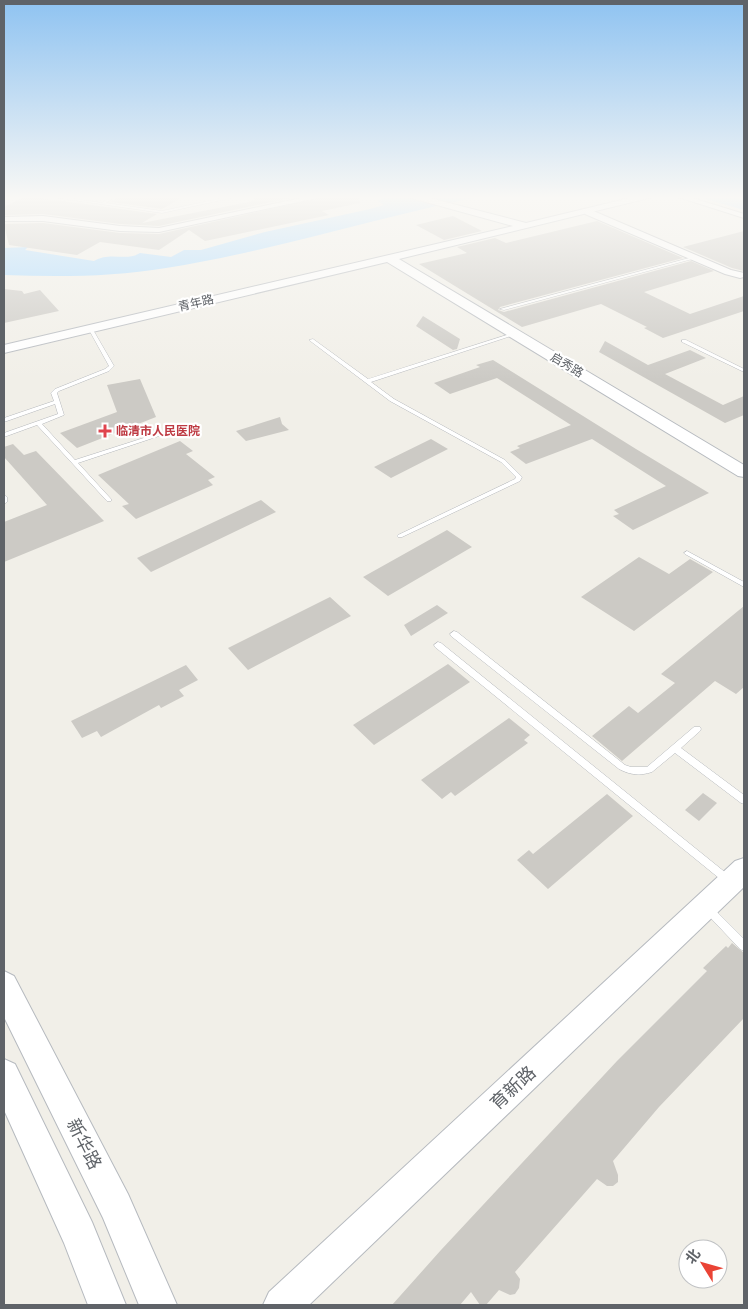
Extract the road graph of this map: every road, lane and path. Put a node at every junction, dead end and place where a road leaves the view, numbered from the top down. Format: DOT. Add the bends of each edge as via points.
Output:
graph roads {
  1 [pos="393,257"];
  2 [pos="389,258"];
  3 [pos="694,258"];
  4 [pos="744,274"];
  5 [pos="502,309"];
  6 [pos="90,328"];
  7 [pos="515,334"];
  8 [pos="311,340"];
  9 [pos="684,341"];
  10 [pos="4,348"];
  11 [pos="744,371"];
  12 [pos="368,381"];
  13 [pos="57,402"];
  14 [pos="4,420"];
  15 [pos="38,423"];
  16 [pos="180,428"];
  17 [pos="4,435"];
  18 [pos="74,462"];
  19 [pos="744,472"];
  20 [pos="4,497"];
  21 [pos="109,500"];
  22 [pos="4,502"];
  23 [pos="400,536"];
  24 [pos="687,553"];
  25 [pos="744,585"];
  26 [pos="454,634"];
  27 [pos="438,645"];
  28 [pos="697,729"];
  29 [pos="674,748"];
  30 [pos="744,800"];
  31 [pos="738,876"];
  32 [pos="706,907"];
  33 [pos="744,946"];
  34 [pos="4,986"];
  35 [pos="4,1075"];
  36 [pos="107,1305"];
  37 [pos="158,1305"];
  38 [pos="282,1305"];
  1 -- 2 [label="street, 青年路"];
  2 -- 6 [label="street, 青年路"];
  2 -- 7 [label="street, 启秀路"];
  3 -- 4 [label="street" via="734,275"];
  3 -- 5 [label="lane"];
  6 -- 10 [label="street, 青年路"];
  6 -- 13 [label="lane" via="112,366 57,390 54,393"];
  7 -- 12 [label="lane"];
  7 -- 19 [label="street, 启秀路"];
  8 -- 12 [label="lane"];
  9 -- 11 [label="lane"];
  12 -- 23 [label="lane" via="392,400 503,461 519,477"];
  13 -- 14 [label="lane"];
  13 -- 15 [label="lane" via="61,415"];
  15 -- 17 [label="lane"];
  15 -- 18 [label="lane"];
  16 -- 18 [label="lane"];
  18 -- 21 [label="lane"];
  20 -- 22 [label="lane"];
  24 -- 25 [label="lane"];
  26 -- 29 [label="lane" via="622,767 630,771 649,770"];
  27 -- 31 [label="lane"];
  28 -- 29 [label="lane"];
  29 -- 30 [label="lane"];
  31 -- 32 [label="street, 育新路"];
  32 -- 33 [label="lane"];
  32 -- 38 [label="street, 育新路"];
  34 -- 37 [label="street, 新华路" via="116,1206"];
  35 -- 36 [label="street" via="79,1235"];
}
